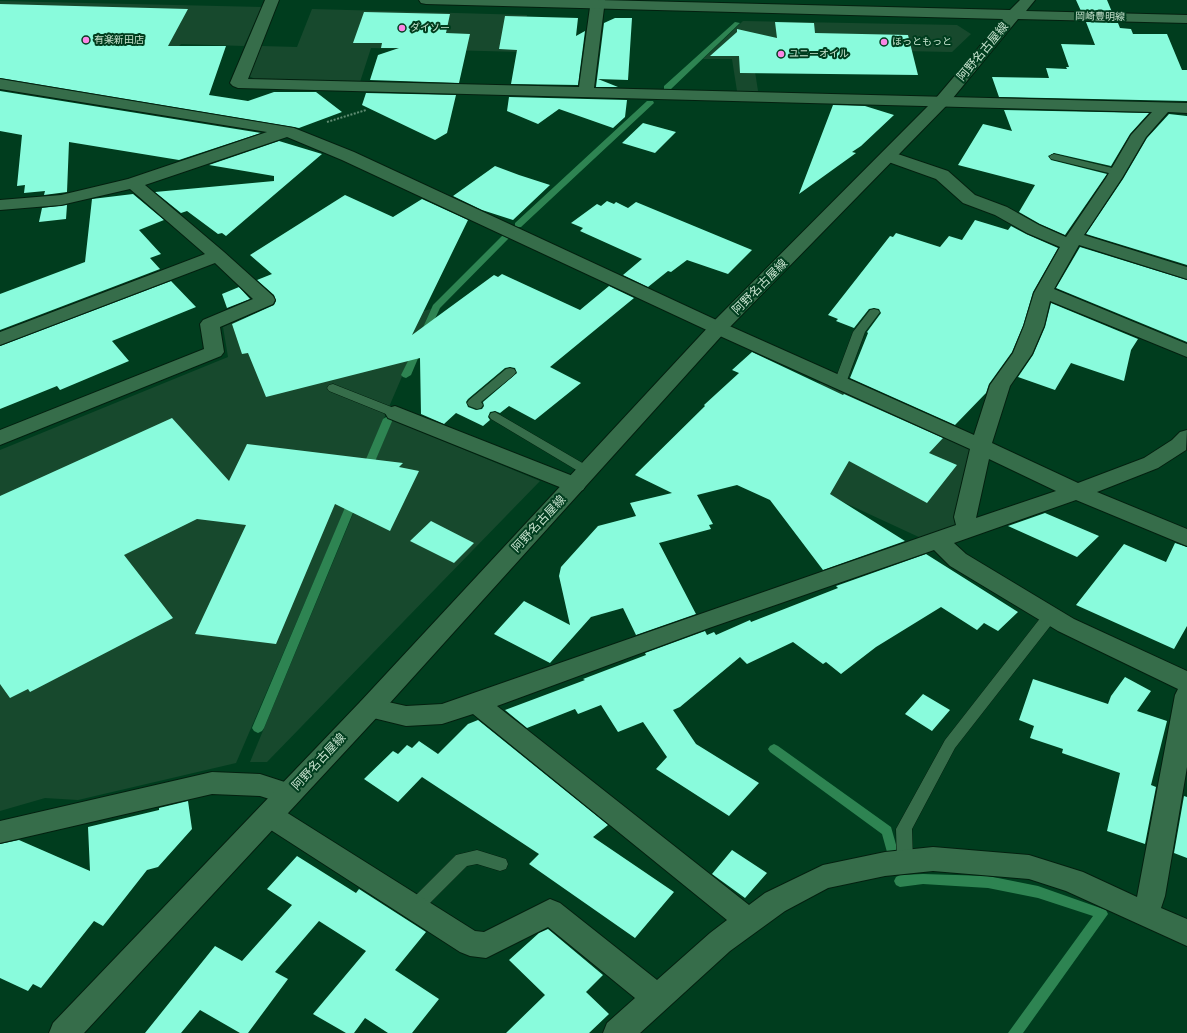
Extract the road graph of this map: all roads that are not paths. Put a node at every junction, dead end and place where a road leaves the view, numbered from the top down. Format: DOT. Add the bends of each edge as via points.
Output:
graph roads {
  1 [pos="272,0"];
  2 [pos="426,0"];
  3 [pos="598,2"];
  4 [pos="1021,7"];
  5 [pos="1187,19"];
  6 [pos="0,84"];
  7 [pos="586,92"];
  8 [pos="942,101"];
  9 [pos="1187,108"];
  10 [pos="1162,109"];
  11 [pos="1187,122"];
  12 [pos="288,131"];
  13 [pos="888,156"];
  14 [pos="1054,157"];
  15 [pos="1117,172"];
  16 [pos="134,183"];
  17 [pos="0,206"];
  18 [pos="1072,241"];
  19 [pos="218,256"];
  20 [pos="1187,273"];
  21 [pos="1043,293"];
  22 [pos="874,312"];
  23 [pos="718,328"];
  24 [pos="0,339"];
  25 [pos="1187,351"];
  26 [pos="510,372"];
  27 [pos="840,383"];
  28 [pos="333,388"];
  29 [pos="477,405"];
  30 [pos="395,413"];
  31 [pos="495,416"];
  32 [pos="1187,437"];
  33 [pos="0,438"];
  34 [pos="981,446"];
  35 [pos="581,478"];
  36 [pos="1079,491"];
  37 [pos="968,530"];
  38 [pos="1187,538"];
  39 [pos="939,541"];
  40 [pos="1050,616"];
  41 [pos="1187,682"];
  42 [pos="1187,695"];
  43 [pos="477,702"];
  44 [pos="370,708"];
  45 [pos="288,794"];
  46 [pos="269,815"];
  47 [pos="0,832"];
  48 [pos="904,862"];
  49 [pos="500,864"];
  50 [pos="414,908"];
  51 [pos="1145,914"];
  52 [pos="749,921"];
  53 [pos="1187,933"];
  54 [pos="657,998"];
  55 [pos="64,1033"];
  56 [pos="618,1033"];
  1 -- 7 [label="street" via="238,83"];
  2 -- 3 [label="street, 阿野名古屋線"];
  3 -- 4 [label="street, 阿野名古屋線"];
  3 -- 7 [label="street"];
  4 -- 5 [label="street, 岡崎豊明線"];
  4 -- 8 [label="street, 阿野名古屋線"];
  6 -- 12 [label="street"];
  7 -- 8 [label="street"];
  8 -- 10 [label="street"];
  8 -- 13 [label="street, 阿野名古屋線"];
  9 -- 10 [label="street"];
  10 -- 11 [label="street"];
  10 -- 15 [label="street" via="1139,135"];
  12 -- 16 [label="street"];
  12 -- 23 [label="street" via="355,159"];
  13 -- 18 [label="street" via="942,175 969,199 1001,211 1033,229"];
  13 -- 23 [label="street, 阿野名古屋線"];
  14 -- 15 [label="lane"];
  15 -- 18 [label="street"];
  16 -- 17 [label="street" via="61,200"];
  16 -- 19 [label="street"];
  18 -- 20 [label="street"];
  18 -- 21 [label="street"];
  19 -- 24 [label="street"];
  19 -- 33 [label="street" via="266,300 210,324 214,352"];
  21 -- 25 [label="street"];
  21 -- 34 [label="street" via="1034,326 1022,354 1000,385"];
  22 -- 27 [label="lane" via="859,332"];
  23 -- 27 [label="street"];
  23 -- 35 [label="street, 阿野名古屋線"];
  26 -- 29 [label="lane" via="473,403"];
  27 -- 34 [label="street"];
  28 -- 30 [label="lane"];
  30 -- 35 [label="street"];
  31 -- 35 [label="lane"];
  32 -- 36 [label="street" via="1151,463"];
  34 -- 36 [label="street"];
  34 -- 37 [label="street" via="965,517"];
  35 -- 44 [label="street, 阿野名古屋線"];
  36 -- 37 [label="street"];
  36 -- 38 [label="street" via="1101,503"];
  37 -- 39 [label="street"];
  39 -- 40 [label="street" via="958,560"];
  39 -- 43 [label="street"];
  40 -- 41 [label="street"];
  40 -- 48 [label="lane" via="950,744 904,828"];
  42 -- 51 [label="street" via="1151,896"];
  43 -- 44 [label="street" via="442,714 406,716"];
  43 -- 52 [label="street"];
  44 -- 45 [label="street, 阿野名古屋線"];
  45 -- 46 [label="street, 阿野名古屋線"];
  45 -- 47 [label="street" via="260,785 212,782"];
  46 -- 50 [label="street"];
  46 -- 55 [label="street, 阿野名古屋線"];
  48 -- 51 [label="street" via="933,859 1029,867 1073,881"];
  48 -- 52 [label="street" via="823,877 775,902"];
  49 -- 50 [label="lane" via="477,857 462,860"];
  50 -- 54 [label="street" via="470,943 486,945 550,912"];
  51 -- 53 [label="street"];
  52 -- 54 [label="street" via="720,942"];
  54 -- 56 [label="street"];
}
